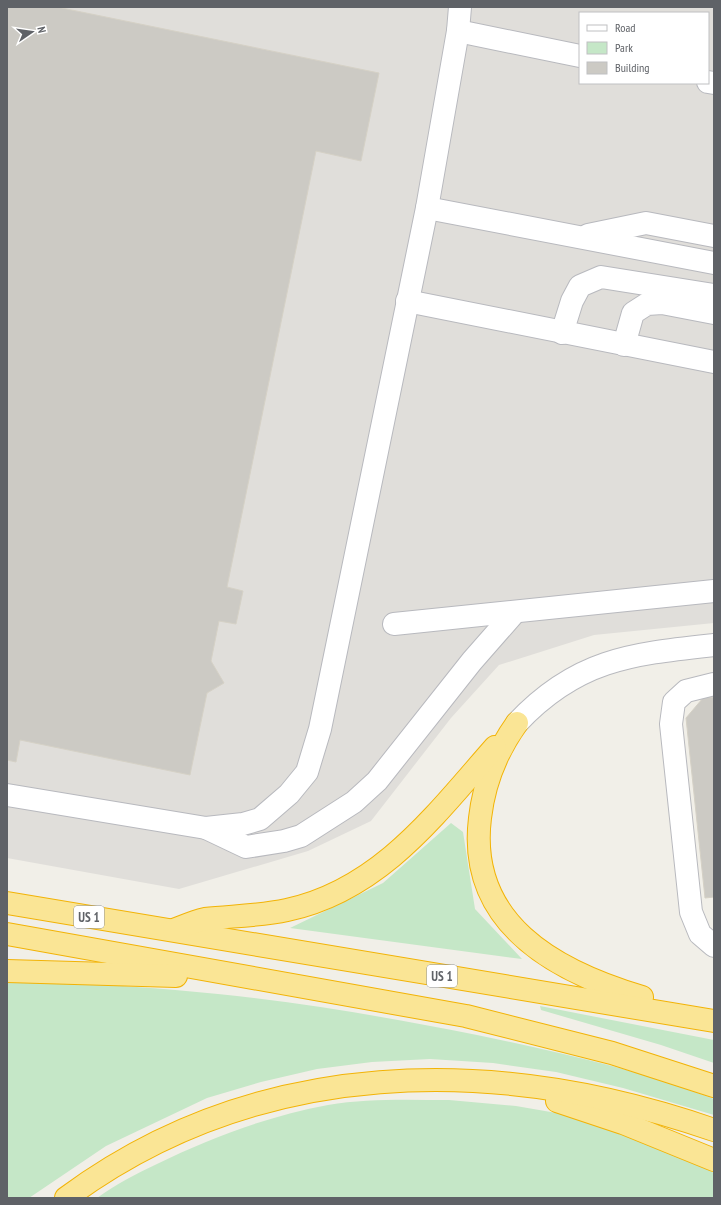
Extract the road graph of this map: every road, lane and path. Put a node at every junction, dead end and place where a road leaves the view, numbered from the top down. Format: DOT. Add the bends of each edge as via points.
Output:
graph roads {
  1 [pos="460,7"];
  2 [pos="458,30"];
  3 [pos="579,56"];
  4 [pos="427,208"];
  5 [pos="714,236"];
  6 [pos="577,237"];
  7 [pos="714,263"];
  8 [pos="714,295"];
  9 [pos="408,301"];
  10 [pos="714,313"];
  11 [pos="562,333"];
  12 [pos="624,345"];
  13 [pos="714,362"];
  14 [pos="714,591"];
  15 [pos="515,612"];
  16 [pos="394,624"];
  17 [pos="714,645"];
  18 [pos="714,684"];
  19 [pos="517,723"];
  20 [pos="7,794"];
  21 [pos="206,828"];
  22 [pos="7,903"];
  23 [pos="170,931"];
  24 [pos="7,934"];
  25 [pos="714,946"];
  26 [pos="7,971"];
  27 [pos="249,978"];
  28 [pos="714,1019"];
  29 [pos="458,1082"];
  30 [pos="714,1086"];
  31 [pos="714,1130"];
  32 [pos="714,1160"];
  33 [pos="66,1198"];
  1 -- 2 [label="lane"];
  2 -- 3 [label="lane"];
  2 -- 4 [label="lane"];
  4 -- 6 [label="lane"];
  4 -- 9 [label="lane"];
  5 -- 6 [label="lane" via="646,223"];
  6 -- 7 [label="lane"];
  8 -- 11 [label="lane" via="602,277 580,286 572,301"];
  9 -- 11 [label="lane"];
  9 -- 21 [label="lane" via="320,729 307,772 289,794 260,819 243,824"];
  10 -- 12 [label="lane" via="662,303 647,304 633,313"];
  11 -- 12 [label="lane"];
  12 -- 13 [label="lane"];
  14 -- 15 [label="lane"];
  15 -- 16 [label="lane"];
  15 -- 21 [label="lane" via="472,661 377,781 354,802 301,836 284,841 246,846"];
  17 -- 19 [label="lane" via="636,654 591,668 545,696"];
  18 -- 25 [label="lane" via="686,691 674,702 671,724 691,912 700,934"];
  19 -- 23 [label="highway" via="418,834 364,879 334,895 298,908 204,920"];
  19 -- 28 [label="highway" via="493,765 483,798 479,824 480,864 488,890 500,911 527,940 568,968 610,987"];
  20 -- 21 [label="lane"];
  22 -- 23 [label="highway, US 1"];
  23 -- 28 [label="highway, US 1"];
  24 -- 27 [label="highway"];
  26 -- 27 [label="highway"];
  27 -- 30 [label="highway" via="503,1024 612,1053"];
  29 -- 31 [label="highway" via="532,1086 590,1095 641,1107"];
  29 -- 32 [label="highway" via="509,1089 564,1103 637,1128"];
  29 -- 33 [label="highway" via="403,1081 346,1085 254,1104 164,1138 114,1166"];
}
